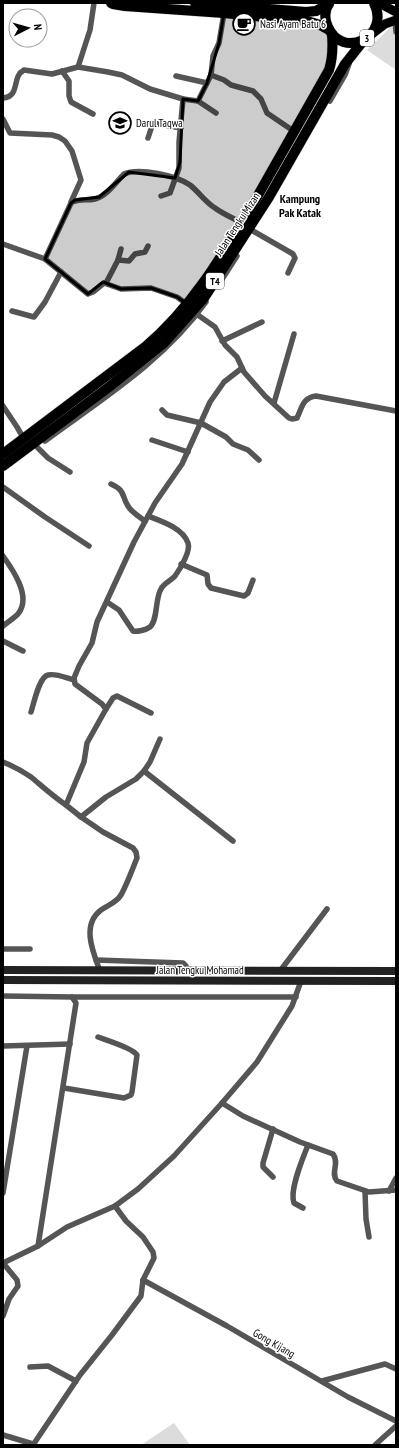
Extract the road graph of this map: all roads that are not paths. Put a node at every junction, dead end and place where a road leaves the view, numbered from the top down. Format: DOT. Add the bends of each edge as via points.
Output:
graph roads {
  1 [pos="94,3"];
  2 [pos="111,3"];
  3 [pos="202,3"];
  4 [pos="374,3"];
  5 [pos="378,3"];
  6 [pos="329,4"];
  7 [pos="269,6"];
  8 [pos="224,13"];
  9 [pos="396,17"];
  10 [pos="331,32"];
  11 [pos="396,32"];
  12 [pos="368,37"];
  13 [pos="351,56"];
  14 [pos="78,67"];
  15 [pos="62,71"];
  16 [pos="211,75"];
  17 [pos="176,76"];
  18 [pos="207,83"];
  19 [pos="3,98"];
  20 [pos="183,99"];
  21 [pos="198,101"];
  22 [pos="216,113"];
  23 [pos="93,114"];
  24 [pos="3,119"];
  25 [pos="181,128"];
  26 [pos="294,132"];
  27 [pos="148,138"];
  28 [pos="175,178"];
  29 [pos="161,196"];
  30 [pos="70,203"];
  31 [pos="242,223"];
  32 [pos="253,231"];
  33 [pos="3,244"];
  34 [pos="148,246"];
  35 [pos="121,249"];
  36 [pos="45,259"];
  37 [pos="118,260"];
  38 [pos="61,272"];
  39 [pos="288,272"];
  40 [pos="106,283"];
  41 [pos="193,310"];
  42 [pos="12,312"];
  43 [pos="262,322"];
  44 [pos="294,334"];
  45 [pos="222,341"];
  46 [pos="242,368"];
  47 [pos="274,403"];
  48 [pos="3,406"];
  49 [pos="162,410"];
  50 [pos="396,411"];
  51 [pos="201,423"];
  52 [pos="24,439"];
  53 [pos="152,440"];
  54 [pos="37,446"];
  55 [pos="188,452"];
  56 [pos="3,454"];
  57 [pos="259,460"];
  58 [pos="3,466"];
  59 [pos="3,472"];
  60 [pos="70,472"];
  61 [pos="111,484"];
  62 [pos="3,487"];
  63 [pos="147,518"];
  64 [pos="89,546"];
  65 [pos="3,556"];
  66 [pos="181,564"];
  67 [pos="253,580"];
  68 [pos="107,602"];
  69 [pos="3,626"];
  70 [pos="3,641"];
  71 [pos="23,651"];
  72 [pos="74,680"];
  73 [pos="106,709"];
  74 [pos="31,712"];
  75 [pos="151,713"];
  76 [pos="160,739"];
  77 [pos="3,762"];
  78 [pos="144,771"];
  79 [pos="66,805"];
  80 [pos="81,817"];
  81 [pos="232,841"];
  82 [pos="327,909"];
  83 [pos="30,948"];
  84 [pos="3,949"];
  85 [pos="96,960"];
  86 [pos="3,970"];
  87 [pos="100,971"];
  88 [pos="187,971"];
  89 [pos="280,971"];
  90 [pos="396,971"];
  91 [pos="5,981"];
  92 [pos="301,981"];
  93 [pos="396,981"];
  94 [pos="3,996"];
  95 [pos="72,997"];
  96 [pos="296,997"];
  97 [pos="98,1037"];
  98 [pos="70,1044"];
  99 [pos="3,1046"];
  100 [pos="27,1046"];
  101 [pos="64,1088"];
  102 [pos="222,1103"];
  103 [pos="273,1129"];
  104 [pos="308,1145"];
  105 [pos="274,1177"];
  106 [pos="396,1178"];
  107 [pos="396,1190"];
  108 [pos="365,1191"];
  109 [pos="389,1191"];
  110 [pos="3,1193"];
  111 [pos="116,1206"];
  112 [pos="304,1208"];
  113 [pos="369,1237"];
  114 [pos="38,1246"];
  115 [pos="3,1263"];
  116 [pos="143,1280"];
  117 [pos="3,1297"];
  118 [pos="10,1298"];
  119 [pos="3,1316"];
  120 [pos="30,1367"];
  121 [pos="396,1369"];
  122 [pos="76,1381"];
  123 [pos="322,1382"];
  124 [pos="396,1421"];
  125 [pos="396,1426"];
  126 [pos="3,1435"];
  127 [pos="33,1445"];
  128 [pos="375,1445"];
  1 -- 14 [label="street" via="88,37"];
  2 -- 8 [label="highway, 3"];
  3 -- 7 [label="highway"];
  4 -- 12 [label="highway, 3" via="378,19 376,27"];
  5 -- 9 [label="main road"];
  6 -- 7 [label="highway" via="316,11 306,12"];
  6 -- 10 [label="highway, Jalan Tengku Mizan" via="326,17"];
  8 -- 10 [label="highway, 3" via="307,21"];
  8 -- 16 [label="street"];
  9 -- 11 [label="street"];
  9 -- 12 [label="main road"];
  10 -- 12 [label="highway, 3" via="339,40 347,43 356,43"];
  10 -- 26 [label="highway, Jalan Tengku Mizan / T4" via="333,52 329,70"];
  12 -- 13 [label="highway, Jalan Tengku Mizan / T4"];
  13 -- 32 [label="street" via="345,75"];
  13 -- 41 [label="highway, Jalan Tengku Mizan / T4" via="269,197 204,298"];
  14 -- 15 [label="street"];
  14 -- 20 [label="street" via="122,75 150,89"];
  15 -- 19 [label="street" via="46,74 24,70 18,75 13,94"];
  15 -- 23 [label="street" via="68,81 72,102"];
  16 -- 18 [label="street"];
  16 -- 26 [label="street" via="253,91 261,99 268,113"];
  17 -- 18 [label="street"];
  18 -- 21 [label="street"];
  20 -- 21 [label="street"];
  20 -- 25 [label="street"];
  21 -- 22 [label="street"];
  24 -- 30 [label="street" via="10,133 52,135 65,141 72,151 81,180"];
  25 -- 27 [label="street" via="153,123"];
  25 -- 28 [label="street" via="179,168"];
  26 -- 31 [label="highway, Jalan Tengku Mizan / T4"];
  28 -- 29 [label="street" via="170,192"];
  28 -- 30 [label="street" via="142,171 129,172 99,198 78,199"];
  28 -- 31 [label="street" via="191,186 215,209"];
  30 -- 36 [label="street"];
  31 -- 41 [label="highway, Jalan Tengku Mizan / T4" via="218,261"];
  32 -- 39 [label="street" via="293,254 295,258"];
  32 -- 41 [label="street" via="228,271"];
  33 -- 36 [label="street"];
  34 -- 37 [label="street" via="145,252 135,254 129,261"];
  35 -- 37 [label="street"];
  36 -- 38 [label="street"];
  37 -- 40 [label="street"];
  38 -- 40 [label="street" via="88,294 102,283"];
  38 -- 42 [label="street" via="34,317"];
  40 -- 41 [label="street" via="121,289 151,288 177,297"];
  41 -- 45 [label="street" via="215,327"];
  41 -- 52 [label="highway, Jalan Tengku Mizan / T4"];
  41 -- 54 [label="street" via="178,337 142,370"];
  41 -- 58 [label="highway, Jalan Tengku Mizan / T4" via="165,342"];
  43 -- 45 [label="street"];
  44 -- 47 [label="street"];
  45 -- 46 [label="street" via="237,357"];
  46 -- 47 [label="street"];
  46 -- 51 [label="street" via="221,386 210,402"];
  47 -- 50 [label="street" via="292,419 298,416 303,402 316,396"];
  48 -- 52 [label="street"];
  49 -- 51 [label="street" via="167,415"];
  51 -- 55 [label="street"];
  51 -- 57 [label="street" via="226,437 233,444 248,450"];
  52 -- 56 [label="highway, Jalan Tengku Mizan / T4"];
  53 -- 55 [label="street"];
  54 -- 59 [label="street"];
  54 -- 60 [label="street" via="48,458"];
  55 -- 63 [label="street"];
  61 -- 63 [label="street" via="122,491 129,508"];
  62 -- 64 [label="street"];
  63 -- 66 [label="street" via="177,530 188,542 189,548"];
  63 -- 68 [label="street"];
  65 -- 69 [label="street" via="20,585 22,603 18,614"];
  66 -- 67 [label="street" via="207,574 211,588 244,596 248,593"];
  66 -- 68 [label="street" via="174,576 161,588 152,623 148,628 133,631 119,610"];
  68 -- 72 [label="street" via="97,622 92,643"];
  70 -- 71 [label="street"];
  72 -- 73 [label="street" via="75,684"];
  72 -- 74 [label="street" via="55,675 45,676 40,682"];
  73 -- 75 [label="street" via="117,696"];
  73 -- 79 [label="street" via="87,743 84,762"];
  76 -- 78 [label="street"];
  77 -- 79 [label="street" via="26,774"];
  78 -- 80 [label="street"];
  78 -- 81 [label="street"];
  79 -- 80 [label="street"];
  80 -- 85 [label="street" via="133,848 137,858 121,895 101,910 93,920 90,943"];
  82 -- 89 [label="street"];
  83 -- 84 [label="street"];
  85 -- 87 [label="street"];
  85 -- 88 [label="street" via="183,963"];
  86 -- 87 [label="main road, Jalan Tengku Mohamad"];
  87 -- 88 [label="main road, Jalan Tengku Mohamad"];
  88 -- 89 [label="main road, Jalan Tengku Mohamad"];
  89 -- 90 [label="main road, Jalan Tengku Mohamad"];
  91 -- 92 [label="main road, Jalan Tengku Mohamad"];
  92 -- 93 [label="main road, Jalan Tengku Mohamad"];
  92 -- 96 [label="street"];
  94 -- 95 [label="street"];
  95 -- 96 [label="street"];
  95 -- 98 [label="street" via="76,1002"];
  96 -- 102 [label="street" via="257,1062"];
  97 -- 101 [label="street" via="133,1050 137,1055 131,1095 124,1098"];
  98 -- 100 [label="street"];
  98 -- 101 [label="street"];
  99 -- 100 [label="street"];
  100 -- 110 [label="street"];
  101 -- 114 [label="street"];
  102 -- 103 [label="street"];
  102 -- 111 [label="street" via="174,1156"];
  103 -- 104 [label="street"];
  103 -- 105 [label="street" via="263,1167"];
  104 -- 108 [label="street" via="334,1154 334,1177 337,1181"];
  104 -- 112 [label="street" via="293,1196 294,1203"];
  106 -- 109 [label="street"];
  107 -- 109 [label="street"];
  108 -- 109 [label="street"];
  108 -- 113 [label="street"];
  111 -- 114 [label="street" via="67,1227"];
  111 -- 116 [label="street" via="153,1252 154,1258"];
  114 -- 115 [label="street"];
  115 -- 118 [label="street" via="18,1283"];
  116 -- 122 [label="street" via="141,1296"];
  116 -- 123 [label="street, Gong Kijang"];
  117 -- 118 [label="street"];
  118 -- 119 [label="street"];
  120 -- 122 [label="street" via="48,1366"];
  121 -- 123 [label="street" via="385,1364"];
  122 -- 127 [label="street"];
  123 -- 124 [label="street, Gong Kijang"];
  125 -- 128 [label="street"];
  126 -- 127 [label="street"];
}
